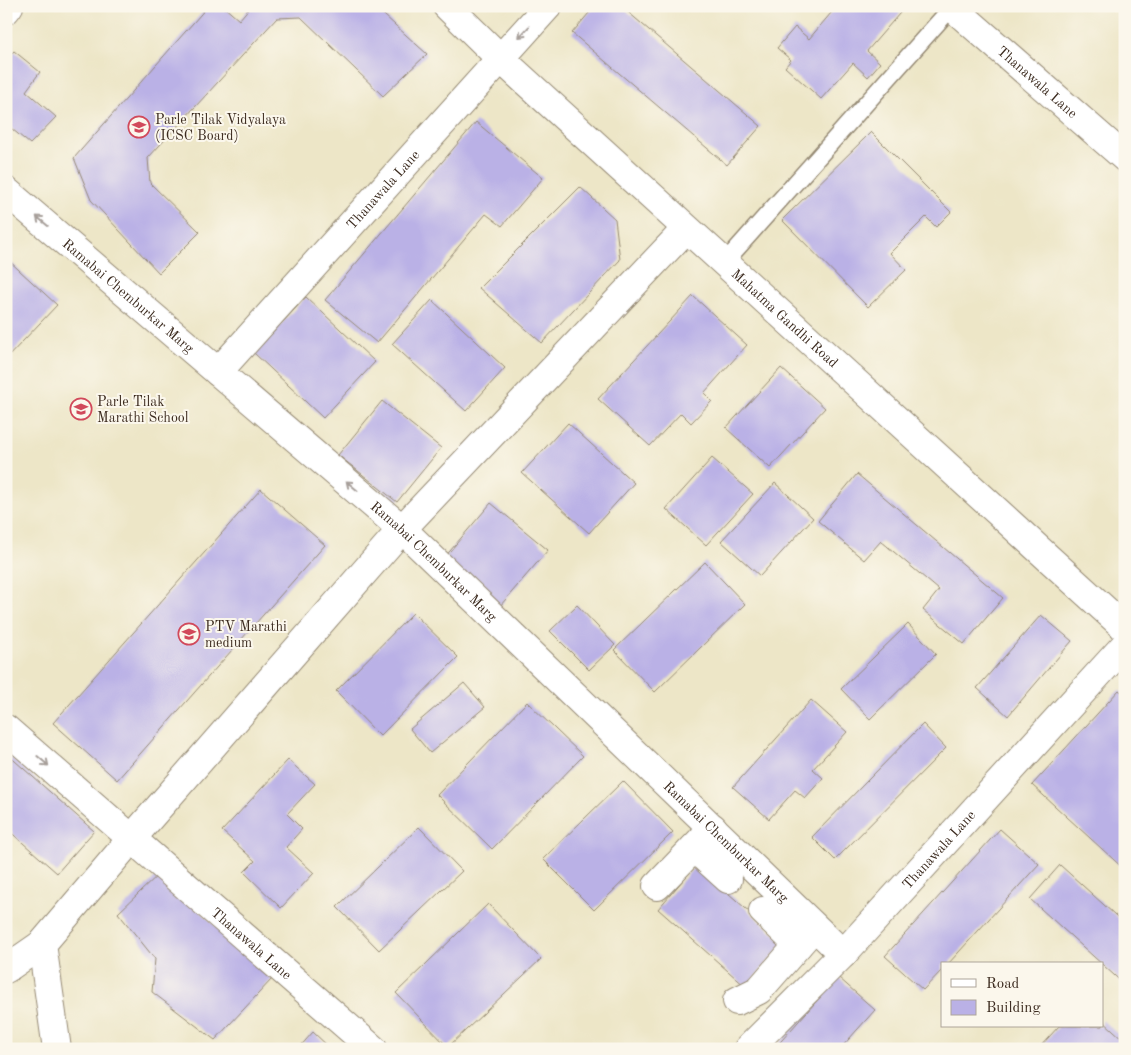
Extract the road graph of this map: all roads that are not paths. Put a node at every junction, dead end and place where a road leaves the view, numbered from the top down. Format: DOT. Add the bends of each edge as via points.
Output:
graph roads {
  1 [pos="10,6"];
  2 [pos="447,6"];
  3 [pos="548,6"];
  4 [pos="952,7"];
  5 [pos="6,10"];
  6 [pos="500,58"];
  7 [pos="1125,158"];
  8 [pos="6,191"];
  9 [pos="686,229"];
  10 [pos="724,263"];
  11 [pos="218,372"];
  12 [pos="402,529"];
  13 [pos="1125,628"];
  14 [pos="1125,645"];
  15 [pos="6,729"];
  16 [pos="713,828"];
  17 [pos="132,837"];
  18 [pos="694,848"];
  19 [pos="728,879"];
  20 [pos="657,886"];
  21 [pos="763,912"];
  22 [pos="806,936"];
  23 [pos="42,944"];
  24 [pos="843,954"];
  25 [pos="6,969"];
  26 [pos="737,1001"];
  27 [pos="57,1049"];
  28 [pos="373,1049"];
  29 [pos="748,1049"];
  1 -- 5 [label="street"];
  2 -- 6 [label="street, Mahatma Gandhi Road"];
  3 -- 6 [label="street, Thanawala Lane, one-way"];
  4 -- 7 [label="street, Thanawala Lane"];
  4 -- 10 [label="lane"];
  6 -- 9 [label="street, Mahatma Gandhi Road"];
  6 -- 11 [label="street, Thanawala Lane"];
  11 -- 8 [label="street, Ramabai Chemburkar Marg, one-way"];
  9 -- 10 [label="street, Mahatma Gandhi Road"];
  9 -- 12 [label="street"];
  10 -- 13 [label="street, Mahatma Gandhi Road"];
  12 -- 11 [label="street, Ramabai Chemburkar Marg, one-way"];
  12 -- 16 [label="street, Ramabai Chemburkar Marg"];
  12 -- 17 [label="street"];
  14 -- 24 [label="street, Thanawala Lane"];
  15 -- 17 [label="street, Thanawala Lane, one-way"];
  16 -- 18 [label="street"];
  16 -- 22 [label="street, Ramabai Chemburkar Marg"];
  17 -- 23 [label="street"];
  17 -- 28 [label="street, Thanawala Lane"];
  18 -- 19 [label="street"];
  18 -- 20 [label="street"];
  21 -- 22 [label="street"];
  22 -- 24 [label="street, Ramabai Chemburkar Marg"];
  22 -- 26 [label="street" via="759,990"];
  23 -- 25 [label="street"];
  23 -- 27 [label="street"];
  24 -- 29 [label="street, Thanawala Lane"];
}
